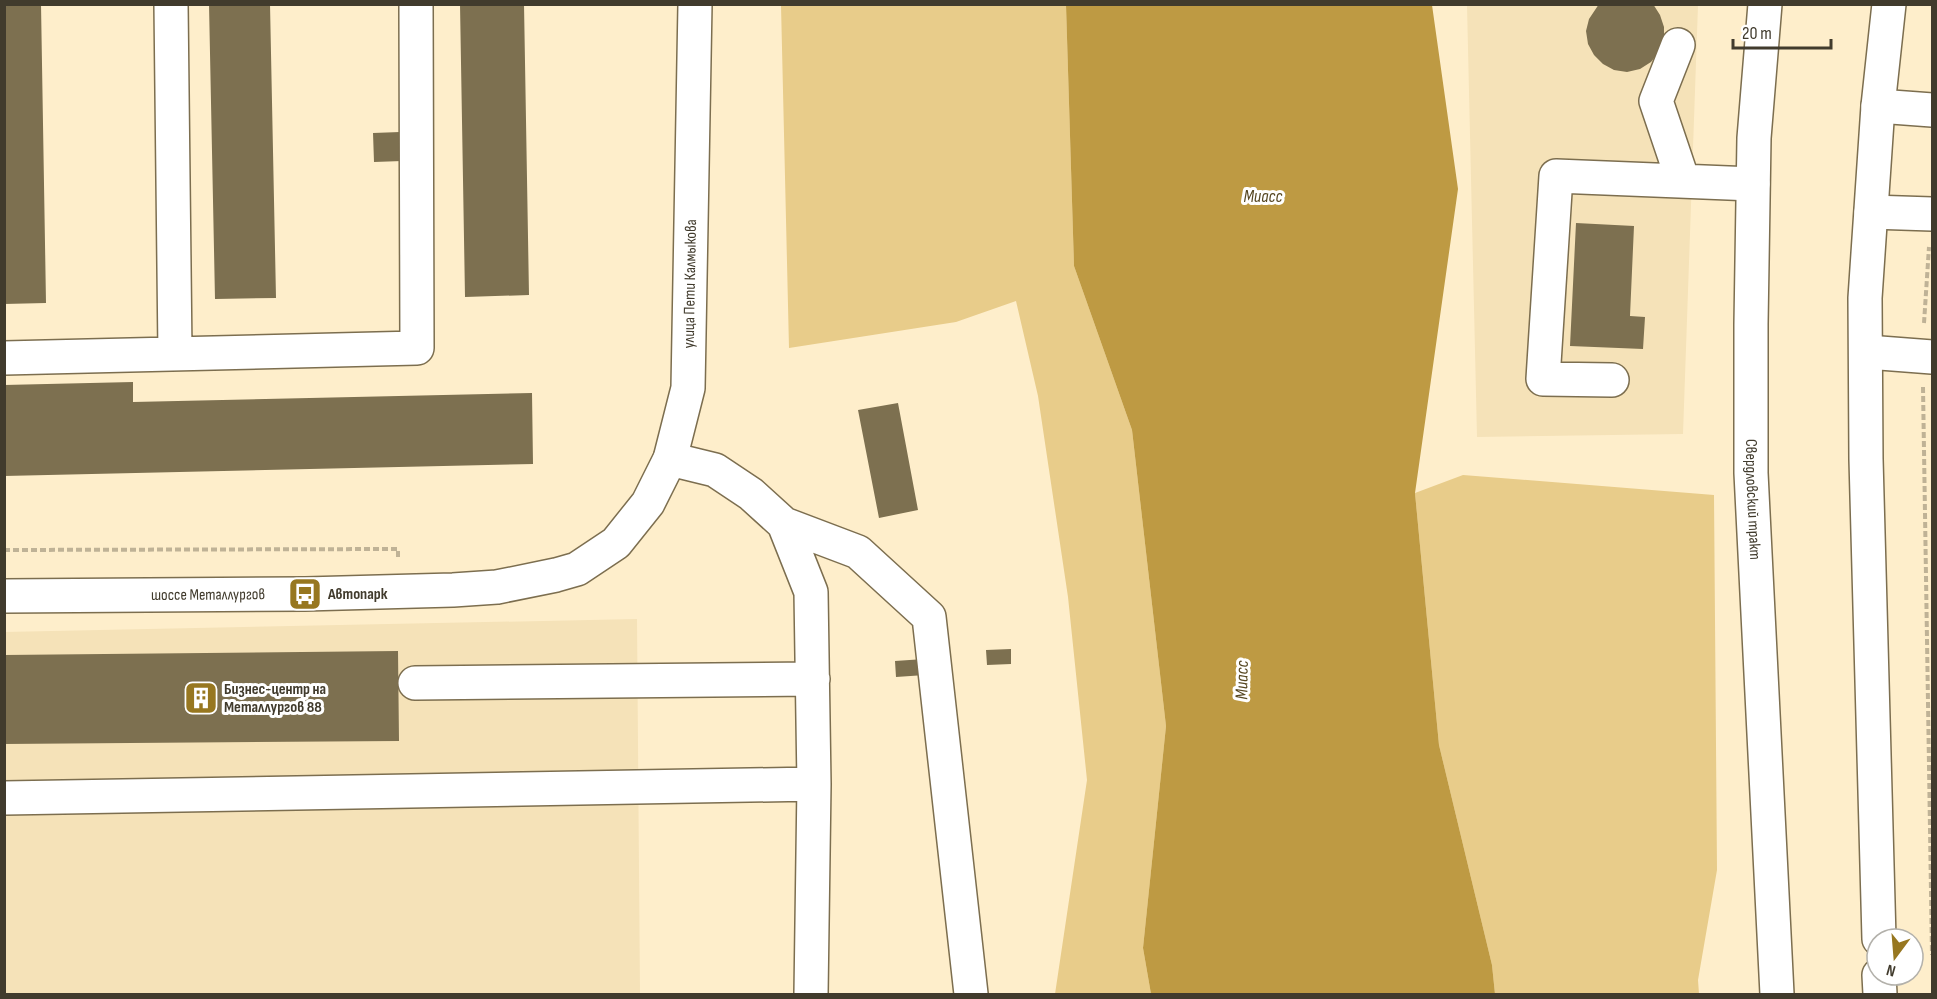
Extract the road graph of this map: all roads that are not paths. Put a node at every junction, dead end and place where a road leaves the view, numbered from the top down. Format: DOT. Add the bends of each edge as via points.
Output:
graph roads {
  1 [pos="171,4"];
  2 [pos="416,4"];
  3 [pos="695,4"];
  4 [pos="1766,4"];
  5 [pos="1889,4"];
  6 [pos="1678,45"];
  7 [pos="1878,106"];
  8 [pos="1932,110"];
  9 [pos="1683,181"];
  10 [pos="1753,184"];
  11 [pos="1871,212"];
  12 [pos="1932,214"];
  13 [pos="1867,352"];
  14 [pos="176,354"];
  15 [pos="1927,356"];
  16 [pos="4,358"];
  17 [pos="1612,380"];
  18 [pos="670,459"];
  19 [pos="784,524"];
  20 [pos="616,543"];
  21 [pos="4,596"];
  22 [pos="813,679"];
  23 [pos="416,683"];
  24 [pos="814,784"];
  25 [pos="4,798"];
  26 [pos="1878,927"];
  27 [pos="811,994"];
  28 [pos="971,994"];
  29 [pos="1777,994"];
  1 -- 14 [label="main road"];
  2 -- 14 [label="main road" via="417,348"];
  3 -- 18 [label="main road, улица Пети Калмыкова" via="688,388"];
  4 -- 10 [label="main road, Свердловский тракт"];
  5 -- 7 [label="main road"];
  6 -- 9 [label="main road" via="1656,101"];
  7 -- 8 [label="main road"];
  7 -- 11 [label="main road"];
  9 -- 10 [label="main road"];
  9 -- 17 [label="main road" via="1556,176 1543,379"];
  10 -- 29 [label="main road, Свердловский тракт" via="1751,473"];
  11 -- 12 [label="main road"];
  11 -- 13 [label="main road" via="1865,298"];
  13 -- 15 [label="main road"];
  13 -- 26 [label="main road"];
  14 -- 16 [label="main road"];
  18 -- 19 [label="main road" via="715,470 751,494"];
  18 -- 20 [label="main road, улица Пети Калмыкова" via="648,504"];
  19 -- 22 [label="main road" via="811,592"];
  19 -- 28 [label="main road" via="858,552 929,617"];
  20 -- 21 [label="main road, шоссе Металлургов" via="577,569 497,587 305,594"];
  22 -- 23 [label="main road"];
  22 -- 24 [label="main road"];
  24 -- 25 [label="main road"];
  24 -- 27 [label="main road"];
}
